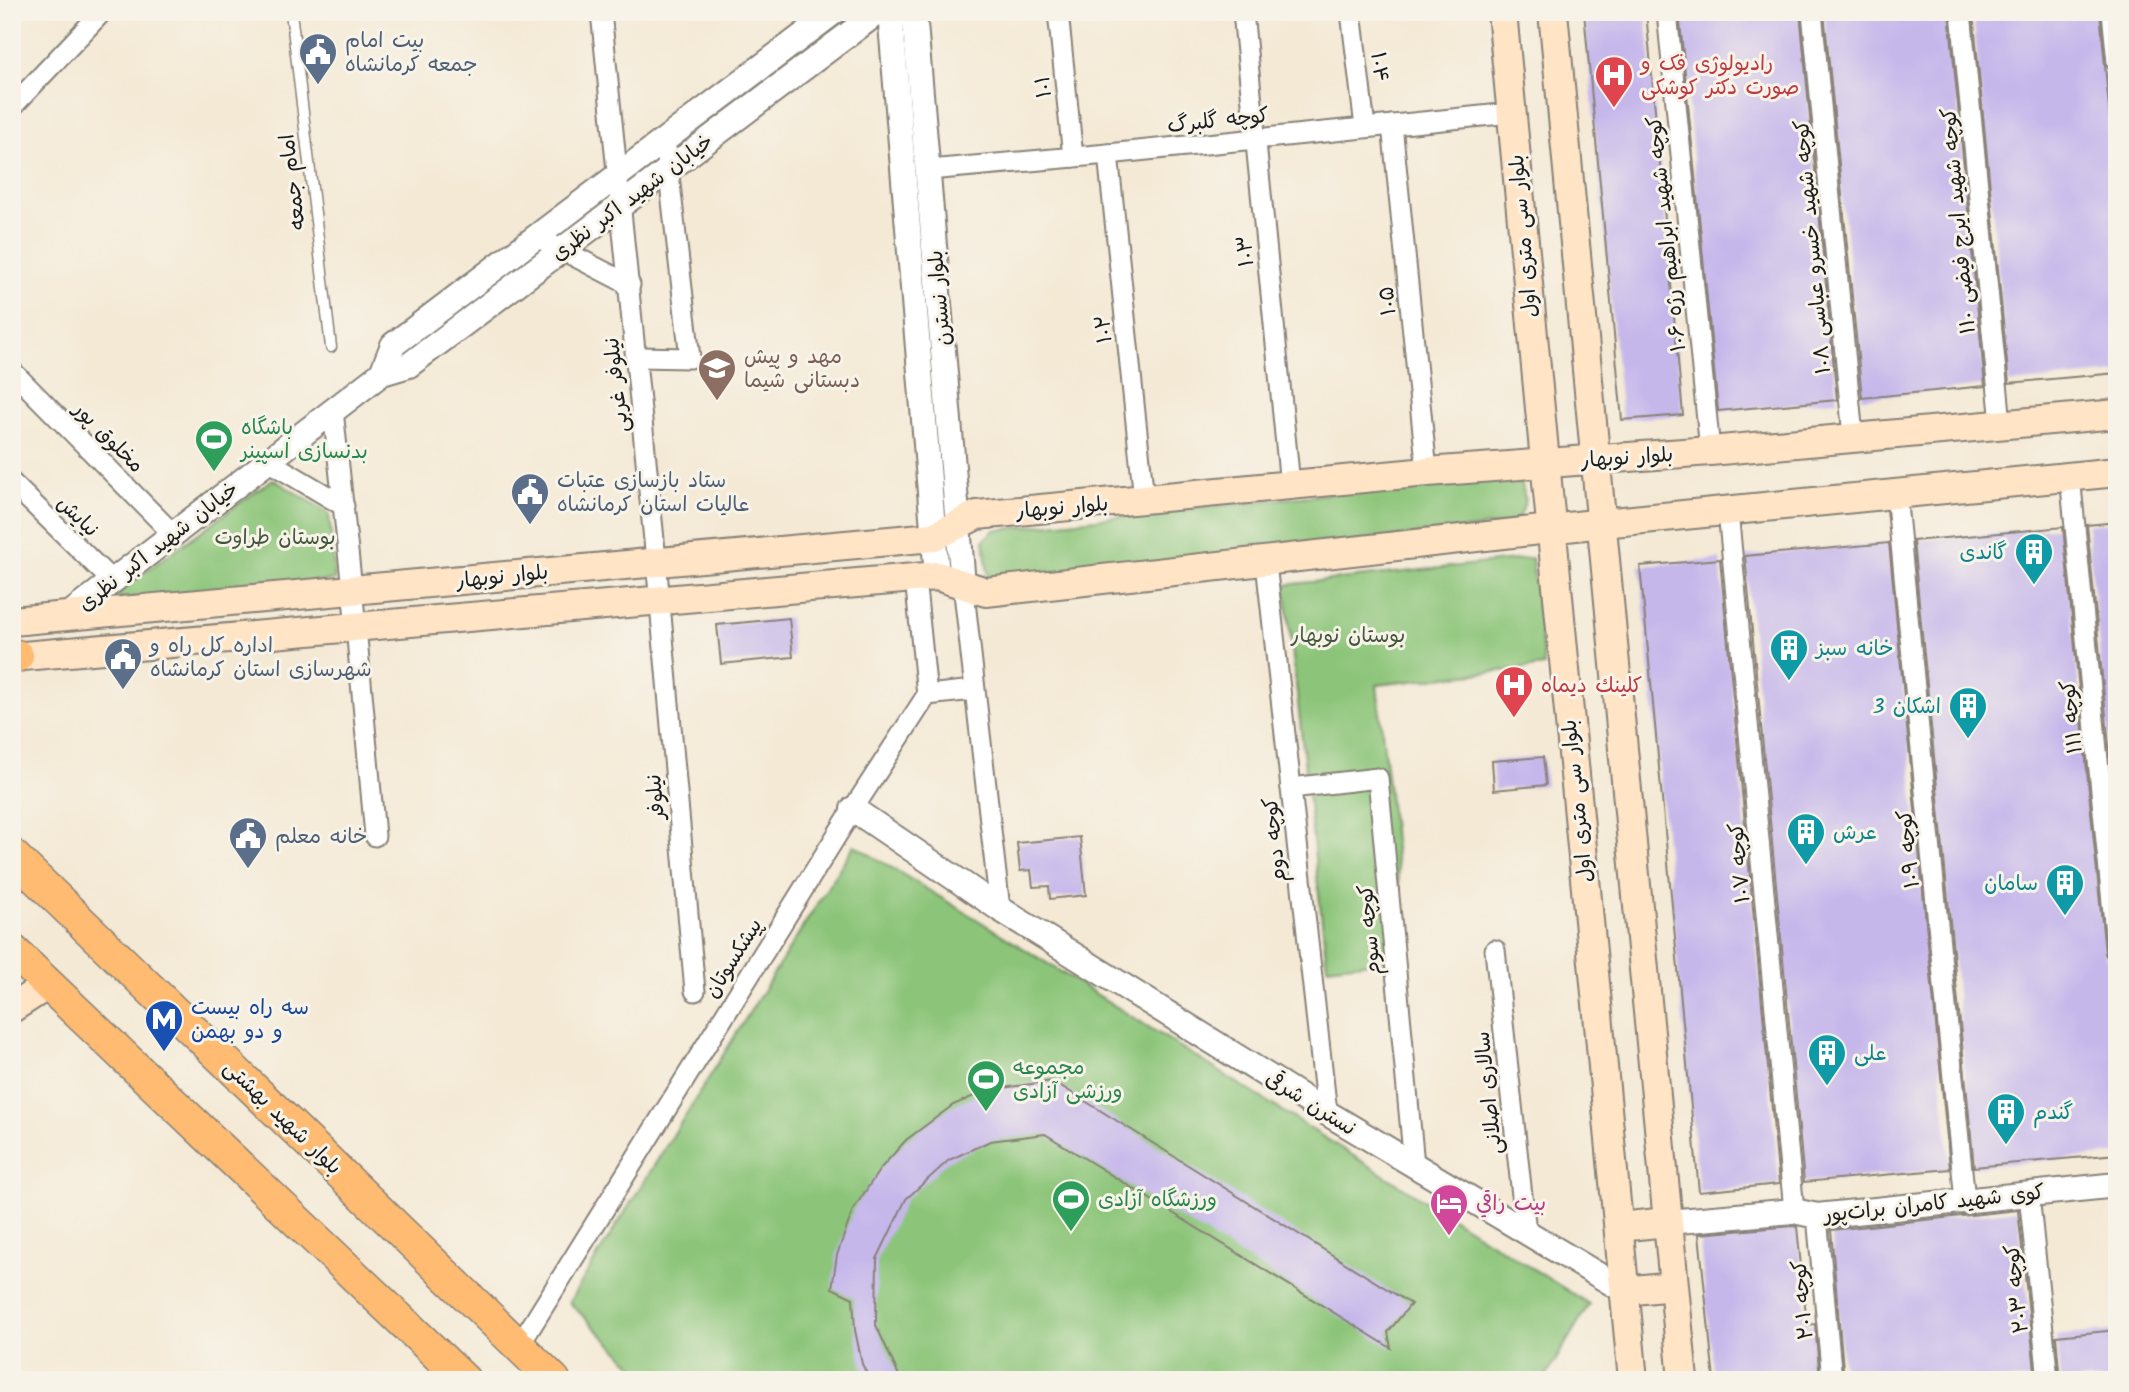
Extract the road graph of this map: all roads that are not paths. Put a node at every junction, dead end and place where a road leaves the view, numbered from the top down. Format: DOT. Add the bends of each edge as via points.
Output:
graph roads {
  1 [pos="102,12"];
  2 [pos="291,12"];
  3 [pos="601,12"];
  4 [pos="834,12"];
  5 [pos="878,12"];
  6 [pos="890,12"];
  7 [pos="914,12"];
  8 [pos="1058,12"];
  9 [pos="1243,12"];
  10 [pos="1351,12"];
  11 [pos="1502,12"];
  12 [pos="1553,12"];
  13 [pos="1667,12"];
  14 [pos="1812,12"];
  15 [pos="1961,12"];
  16 [pos="2112,12"];
  17 [pos="2117,62"];
  18 [pos="12,107"];
  19 [pos="1511,113"];
  20 [pos="1392,125"];
  21 [pos="1365,127"];
  22 [pos="1257,138"];
  23 [pos="665,140"];
  24 [pos="1108,154"];
  25 [pos="1073,157"];
  26 [pos="670,169"];
  27 [pos="929,170"];
  28 [pos="619,174"];
  29 [pos="622,205"];
  30 [pos="537,237"];
  31 [pos="563,249"];
  32 [pos="630,285"];
  33 [pos="331,347"];
  34 [pos="637,358"];
  35 [pos="12,372"];
  36 [pos="382,373"];
  37 [pos="333,410"];
  38 [pos="2117,414"];
  39 [pos="2001,424"];
  40 [pos="1853,436"];
  41 [pos="1710,451"];
  42 [pos="1597,459"];
  43 [pos="268,461"];
  44 [pos="1545,463"];
  45 [pos="1427,472"];
  46 [pos="2117,472"];
  47 [pos="2070,476"];
  48 [pos="12,483"];
  49 [pos="1290,485"];
  50 [pos="1896,493"];
  51 [pos="1144,499"];
  52 [pos="344,506"];
  53 [pos="1728,511"];
  54 [pos="1603,523"];
  55 [pos="1551,529"];
  56 [pos="945,531"];
  57 [pos="173,534"];
  58 [pos="656,560"];
  59 [pos="1266,563"];
  60 [pos="938,579"];
  61 [pos="112,581"];
  62 [pos="353,590"];
  63 [pos="660,600"];
  64 [pos="66,617"];
  65 [pos="15,618"];
  66 [pos="356,627"];
  67 [pos="14,657"];
  68 [pos="974,690"];
  69 [pos="927,695"];
  70 [pos="1291,788"];
  71 [pos="853,809"];
  72 [pos="375,836"];
  73 [pos="12,855"];
  74 [pos="1000,909"];
  75 [pos="12,950"];
  76 [pos="1495,950"];
  77 [pos="2117,953"];
  78 [pos="49,985"];
  79 [pos="695,991"];
  80 [pos="12,1008"];
  81 [pos="1327,1113"];
  82 [pos="1414,1166"];
  83 [pos="2117,1185"];
  84 [pos="2029,1194"];
  85 [pos="1965,1201"];
  86 [pos="1806,1214"];
  87 [pos="1667,1222"];
  88 [pos="1619,1227"];
  89 [pos="1526,1232"];
  90 [pos="1673,1286"];
  91 [pos="1625,1291"];
  92 [pos="519,1346"];
  93 [pos="451,1376"];
  94 [pos="554,1380"];
  95 [pos="1633,1380"];
  96 [pos="1683,1380"];
  97 [pos="1832,1380"];
  98 [pos="2048,1380"];
  1 -- 18 [label="street"];
  2 -- 33 [label="lane, امام جمعه"];
  3 -- 28 [label="street, نیلوفر غربی"];
  4 -- 23 [label="street, خیابان شهید اکبر نظری"];
  5 -- 26 [label="street, خیابان شهید اکبر نظری"];
  6 -- 56 [label="street, بلوار نسترن"];
  7 -- 27 [label="street, بلوار نسترن"];
  8 -- 25 [label="street, ۱۰۱"];
  9 -- 22 [label="street, ۱۰۳"];
  10 -- 21 [label="street, ۱۰۴"];
  11 -- 19 [label="main road, بلوار سی متری اول"];
  12 -- 42 [label="main road"];
  13 -- 41 [label="street, کوچه شهید ابراهیم رژه ۱۰۶"];
  14 -- 40 [label="street, کوچه شهید خسرو عباسی ۱۰۸"];
  15 -- 39 [label="street, کوچه شهید ایرج فیضی ۱۱۰"];
  16 -- 17 [label="street"];
  19 -- 20 [label="street, کوچه گلبرگ"];
  19 -- 44 [label="main road, بلوار سی متری اول"];
  20 -- 21 [label="street, کوچه گلبرگ"];
  20 -- 45 [label="street, ۱۰۵"];
  21 -- 22 [label="street, کوچه گلبرگ"];
  22 -- 24 [label="street, کوچه گلبرگ"];
  22 -- 49 [label="street, ۱۰۳"];
  23 -- 26 [label="street"];
  23 -- 28 [label="street, خیابان شهید اکبر نظری"];
  24 -- 25 [label="street, کوچه گلبرگ"];
  24 -- 51 [label="street, ۱۰۲"];
  25 -- 27 [label="street, کوچه گلبرگ"];
  26 -- 29 [label="street, خیابان شهید اکبر نظری"];
  26 -- 34 [label="street" via="690,358"];
  27 -- 56 [label="street, بلوار نسترن"];
  28 -- 29 [label="street, نیلوفر غربی"];
  28 -- 30 [label="street, خیابان شهید اکبر نظری"];
  29 -- 31 [label="street, خیابان شهید اکبر نظری"];
  29 -- 32 [label="street, نیلوفر غربی"];
  30 -- 31 [label="street"];
  30 -- 36 [label="street, خیابان شهید اکبر نظری" via="393,345"];
  31 -- 32 [label="street"];
  31 -- 36 [label="street, خیابان شهید اکبر نظری" via="409,365"];
  32 -- 34 [label="street, نیلوفر غربی"];
  34 -- 58 [label="street, نیلوفر غربی"];
  35 -- 57 [label="street, مخلوق پور"];
  36 -- 37 [label="street, خیابان شهید اکبر نظری"];
  37 -- 43 [label="street, خیابان شهید اکبر نظری"];
  37 -- 52 [label="street"];
  38 -- 39 [label="main road, بلوار نوبهار"];
  39 -- 40 [label="main road, بلوار نوبهار"];
  40 -- 41 [label="main road, بلوار نوبهار"];
  41 -- 42 [label="main road, بلوار نوبهار"];
  42 -- 44 [label="main road, بلوار نوبهار"];
  42 -- 54 [label="main road"];
  43 -- 52 [label="street"];
  43 -- 57 [label="street, خیابان شهید اکبر نظری"];
  44 -- 45 [label="main road, بلوار نوبهار"];
  44 -- 55 [label="main road, بلوار سی متری اول"];
  45 -- 49 [label="main road, بلوار نوبهار"];
  46 -- 47 [label="main road, بلوار نوبهار"];
  47 -- 50 [label="main road, بلوار نوبهار"];
  47 -- 77 [label="street, کوچه ۱۱۱"];
  48 -- 61 [label="street, نیایش"];
  49 -- 51 [label="main road, بلوار نوبهار"];
  50 -- 53 [label="main road, بلوار نوبهار"];
  50 -- 85 [label="street, کوچه ۱۰۹"];
  51 -- 56 [label="main road, بلوار نوبهار" via="977,515"];
  52 -- 62 [label="street"];
  53 -- 54 [label="main road, بلوار نوبهار"];
  53 -- 86 [label="street, کوچه ۱۰۷"];
  54 -- 55 [label="main road, بلوار نوبهار"];
  54 -- 87 [label="main road"];
  55 -- 59 [label="main road, بلوار نوبهار"];
  55 -- 88 [label="main road, بلوار سی متری اول"];
  56 -- 58 [label="main road, بلوار نوبهار"];
  56 -- 60 [label="street, بلوار نسترن"];
  57 -- 61 [label="street, خیابان شهید اکبر نظری"];
  58 -- 62 [label="main road, بلوار نوبهار"];
  58 -- 63 [label="street, نیلوفر غربی"];
  59 -- 60 [label="main road, بلوار نوبهار" via="986,592"];
  59 -- 70 [label="street, کوچه دوم"];
  60 -- 63 [label="main road, بلوار نوبهار"];
  60 -- 68 [label="street"];
  60 -- 69 [label="street"];
  61 -- 64 [label="street, خیابان شهید اکبر نظری"];
  62 -- 64 [label="main road, بلوار نوبهار"];
  62 -- 66 [label="street"];
  63 -- 66 [label="main road, بلوار نوبهار"];
  63 -- 79 [label="street, نیلوفر"];
  64 -- 65 [label="main road, بلوار نوبهار"];
  66 -- 67 [label="main road, بلوار نوبهار"];
  66 -- 72 [label="street"];
  68 -- 69 [label="street"];
  68 -- 74 [label="street"];
  69 -- 71 [label="street, پیشکسوتان"];
  70 -- 81 [label="street, کوچه دوم"];
  70 -- 82 [label="street, کوچه سوم" via="1378,778"];
  71 -- 74 [label="street, نسترن شرقی"];
  71 -- 92 [label="street, پیشکسوتان"];
  73 -- 92 [label="main road, بلوار شهید بهشتی"];
  74 -- 81 [label="street, نسترن شرقی"];
  75 -- 78 [label="main road"];
  76 -- 89 [label="street, سالاری اصلانی"];
  78 -- 80 [label="main road"];
  78 -- 93 [label="main road"];
  81 -- 82 [label="street, نسترن شرقی"];
  82 -- 89 [label="street, نسترن شرقی"];
  83 -- 84 [label="street, کوی شهید کامران برات‌پور"];
  84 -- 85 [label="street, کوی شهید کامران برات‌پور"];
  84 -- 98 [label="street, کوچه ۲۰۳"];
  85 -- 86 [label="street, کوی شهید کامران برات‌پور"];
  86 -- 87 [label="street, کوی شهید کامران برات‌پور"];
  86 -- 97 [label="street, کوچه ۲۰۱"];
  87 -- 88 [label="main road"];
  87 -- 90 [label="main road"];
  88 -- 91 [label="main road, بلوار سی متری اول"];
  89 -- 91 [label="street, نسترن شرقی"];
  90 -- 91 [label="main road"];
  90 -- 96 [label="main road"];
  91 -- 95 [label="main road, بلوار سی متری اول"];
  92 -- 94 [label="main road, بلوار شهید بهشتی"];
}
